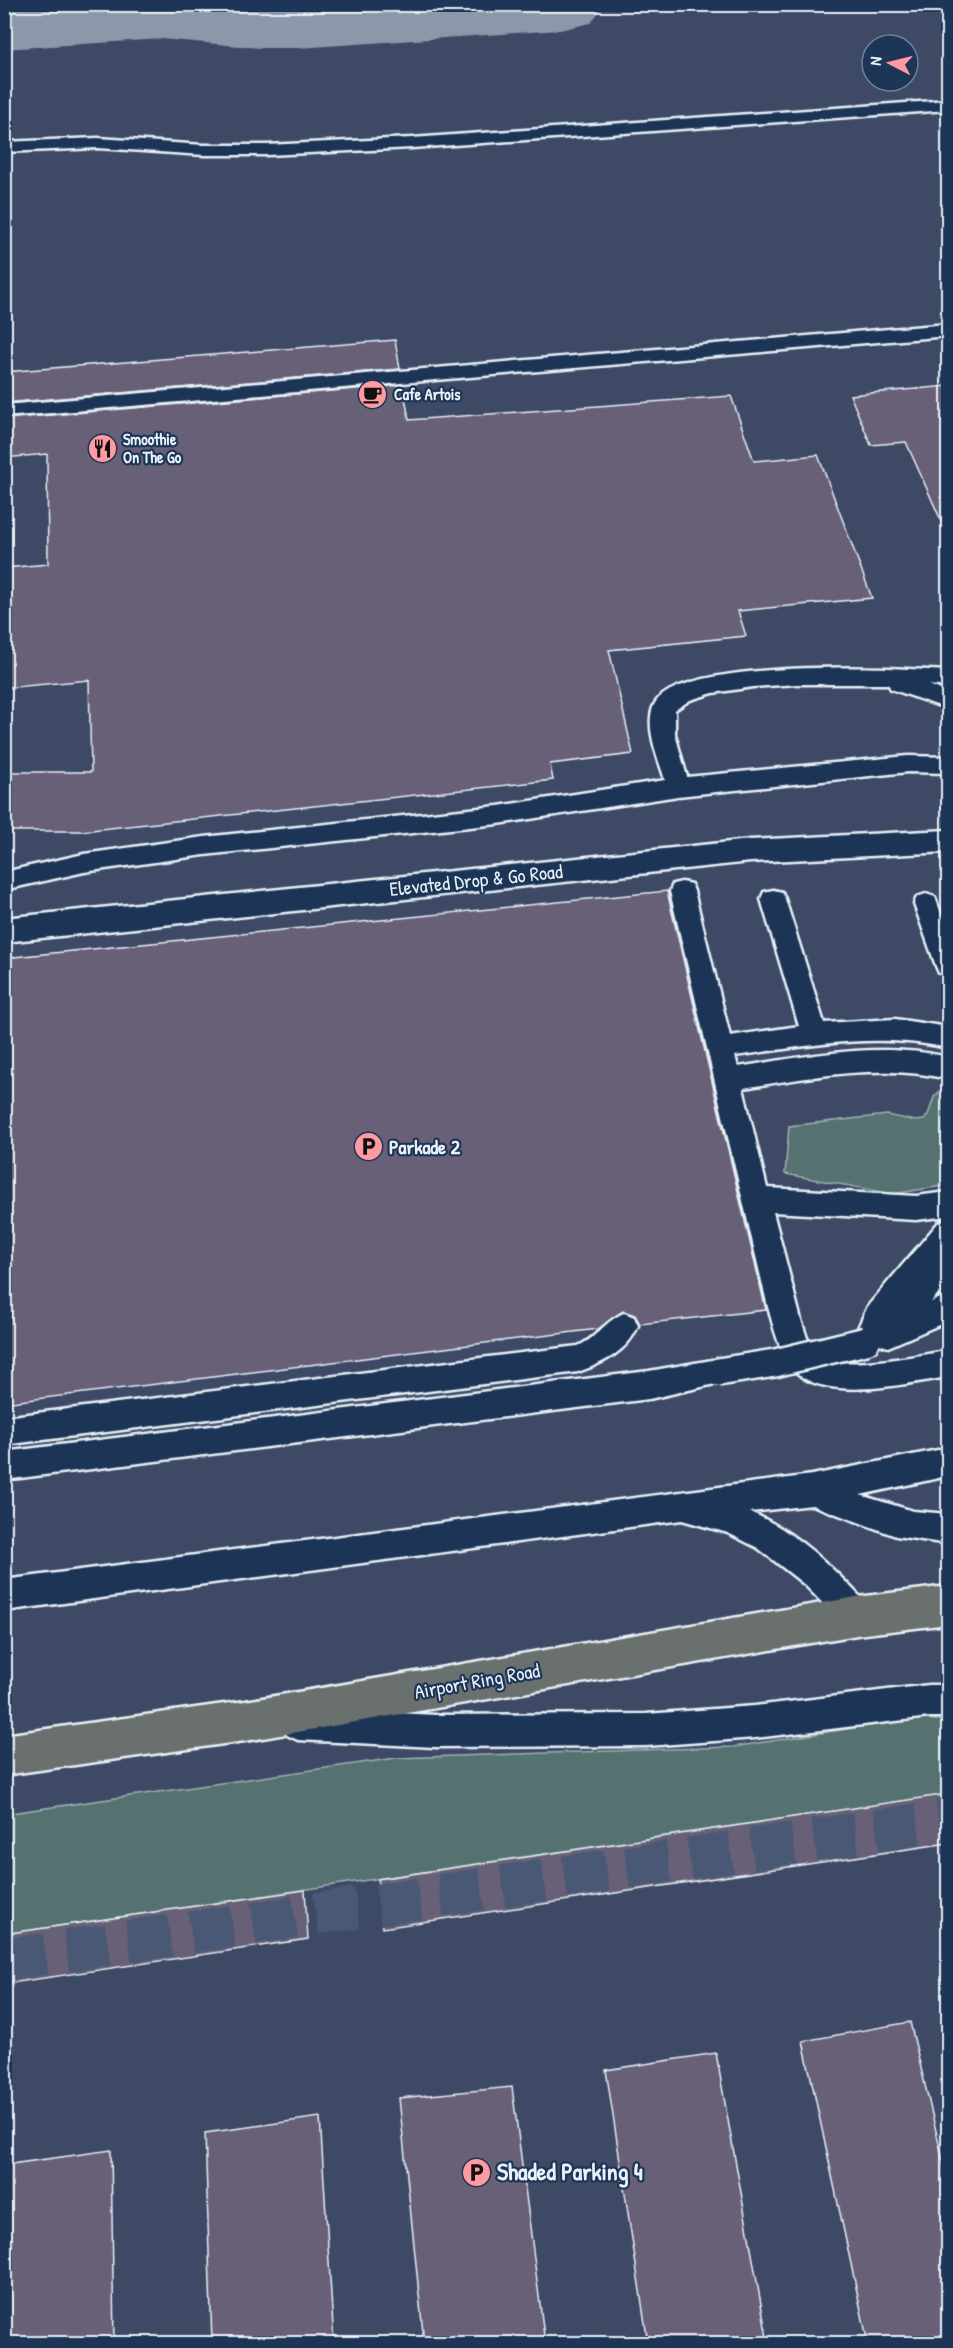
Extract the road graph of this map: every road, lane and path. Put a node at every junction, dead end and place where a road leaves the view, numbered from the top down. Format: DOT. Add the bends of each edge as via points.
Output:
graph roads {
  1 [pos="948,105"];
  2 [pos="4,147"];
  3 [pos="948,330"];
  4 [pos="4,411"];
  5 [pos="876,675"];
  6 [pos="948,679"];
  7 [pos="948,701"];
  8 [pos="948,765"];
  9 [pos="678,787"];
  10 [pos="948,840"];
  11 [pos="4,881"];
  12 [pos="682,891"];
  13 [pos="773,899"];
  14 [pos="926,904"];
  15 [pos="4,930"];
  16 [pos="948,966"];
  17 [pos="815,1035"];
  18 [pos="948,1037"];
  19 [pos="720,1048"];
  20 [pos="948,1068"];
  21 [pos="728,1080"];
  22 [pos="756,1199"];
  23 [pos="948,1204"];
  24 [pos="948,1232"];
  25 [pos="948,1263"];
  26 [pos="948,1297"];
  27 [pos="948,1308"];
  28 [pos="919,1322"];
  29 [pos="624,1326"];
  30 [pos="877,1337"];
  31 [pos="948,1364"];
  32 [pos="4,1431"];
  33 [pos="948,1462"];
  34 [pos="4,1466"];
  35 [pos="812,1490"];
  36 [pos="677,1506"];
  37 [pos="948,1529"];
  38 [pos="4,1596"];
  39 [pos="948,1605"];
  40 [pos="857,1616"];
  41 [pos="948,1701"];
  42 [pos="246,1721"];
  43 [pos="4,1755"];
  1 -- 2 [label="lane" via="267,150 98,143"];
  3 -- 4 [label="lane"];
  5 -- 6 [label="lane"];
  5 -- 7 [label="lane"];
  5 -- 9 [label="lane" via="753,679 676,696 665,706 662,720"];
  8 -- 9 [label="lane" via="908,764"];
  9 -- 11 [label="lane" via="498,816 204,846 84,863"];
  10 -- 15 [label="street, Elevated Drop & Go Road" via="750,851"];
  12 -- 19 [label="lane"];
  13 -- 17 [label="lane"];
  14 -- 16 [label="lane"];
  17 -- 18 [label="lane" via="905,1030"];
  17 -- 19 [label="lane"];
  19 -- 21 [label="lane"];
  20 -- 21 [label="lane" via="914,1060 888,1060"];
  21 -- 22 [label="lane"];
  22 -- 23 [label="lane" via="916,1208"];
  22 -- 31 [label="lane" via="789,1329 813,1369 859,1375"];
  24 -- 30 [label="lane" via="878,1316"];
  25 -- 30 [label="lane"];
  26 -- 28 [label="lane"];
  27 -- 28 [label="lane"];
  28 -- 30 [label="lane"];
  29 -- 32 [label="lane" via="597,1352 578,1359"];
  30 -- 34 [label="lane, bridge" via="775,1363 649,1385"];
  33 -- 35 [label="lane"];
  35 -- 36 [label="lane"];
  35 -- 37 [label="lane" via="900,1522"];
  36 -- 38 [label="lane"];
  36 -- 40 [label="lane" via="734,1520 782,1546 820,1577"];
  39 -- 40 [label="main road, Airport Ring Road"];
  40 -- 42 [label="main road, Airport Ring Road"];
  41 -- 42 [label="lane" via="646,1730 435,1731"];
  42 -- 43 [label="main road, Airport Ring Road"];
}
